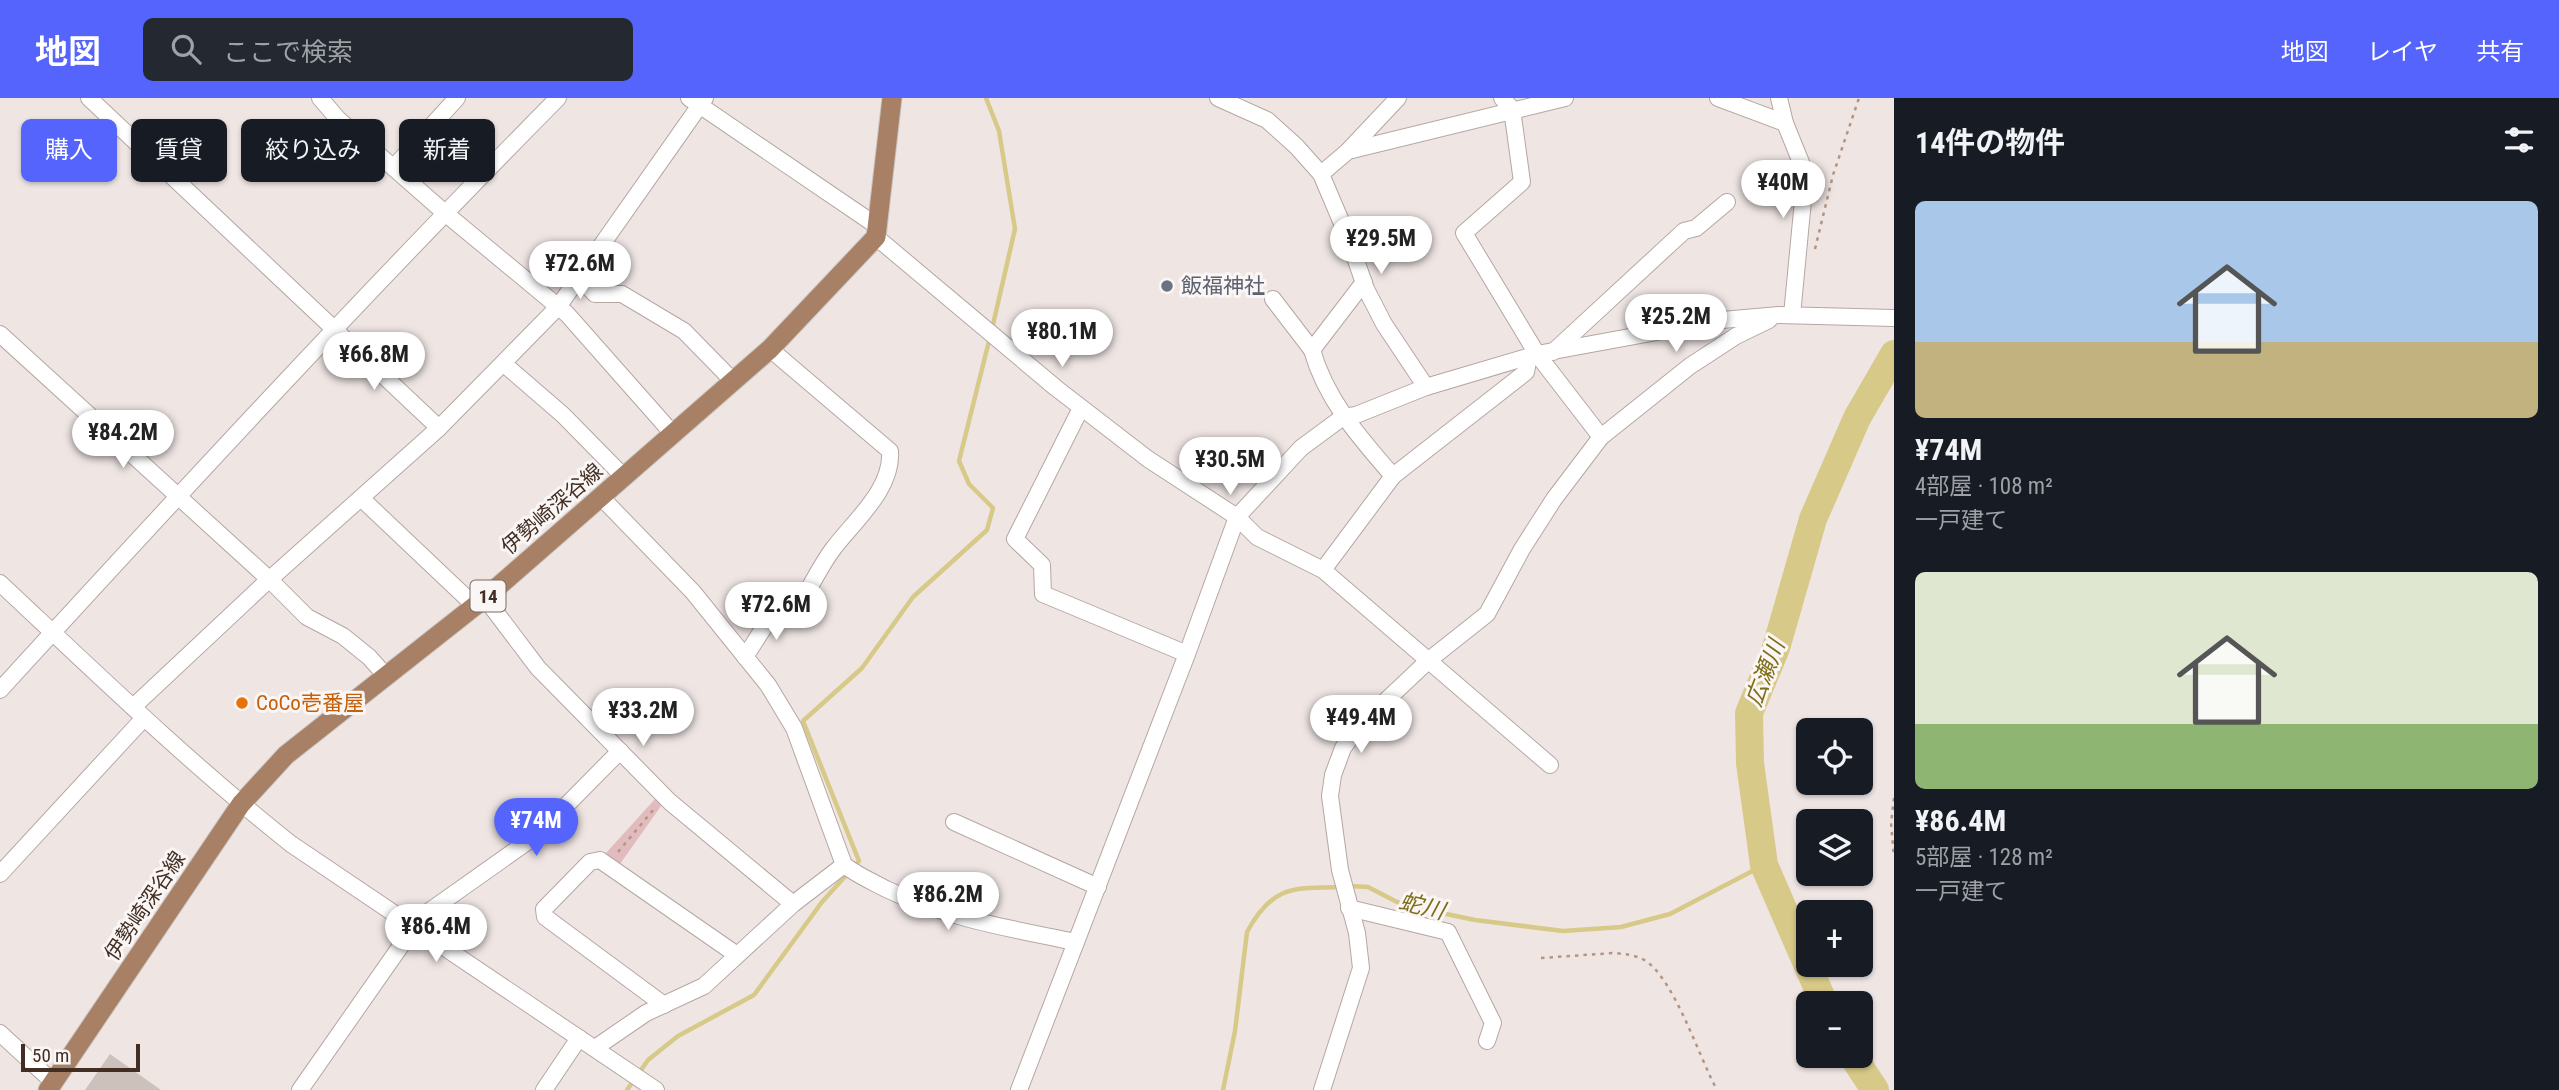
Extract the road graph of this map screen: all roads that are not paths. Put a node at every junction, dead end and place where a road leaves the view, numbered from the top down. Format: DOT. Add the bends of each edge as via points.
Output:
graph roads {
  1 [pos="89,98"];
  2 [pos="320,98"];
  3 [pos="457,98"];
  4 [pos="558,98"];
  5 [pos="892,98"];
  6 [pos="1218,98"];
  7 [pos="1398,98"];
  8 [pos="1565,98"];
  9 [pos="1718,98"];
  10 [pos="1779,98"];
  11 [pos="699,101"];
  12 [pos="1507,104"];
  13 [pos="1785,123"];
  14 [pos="1348,151"];
  15 [pos="394,167"];
  16 [pos="1321,174"];
  17 [pos="1727,202"];
  18 [pos="445,213"];
  19 [pos="876,231"];
  20 [pos="579,276"];
  21 [pos="1364,282"];
  22 [pos="1273,299"];
  23 [pos="558,307"];
  24 [pos="1785,315"];
  25 [pos="1894,318"];
  26 [pos="334,330"];
  27 [pos="0,335"];
  28 [pos="770,349"];
  29 [pos="1312,350"];
  30 [pos="1540,354"];
  31 [pos="504,364"];
  32 [pos="733,381"];
  33 [pos="1426,387"];
  34 [pos="1081,408"];
  35 [pos="1343,418"];
  36 [pos="439,428"];
  37 [pos="673,434"];
  38 [pos="1601,437"];
  39 [pos="624,477"];
  40 [pos="1392,477"];
  41 [pos="178,495"];
  42 [pos="601,497"];
  43 [pos="362,499"];
  44 [pos="1237,517"];
  45 [pos="1323,570"];
  46 [pos="270,580"];
  47 [pos="0,583"];
  48 [pos="480,602"];
  49 [pos="53,633"];
  50 [pos="1187,654"];
  51 [pos="745,657"];
  52 [pos="1429,660"];
  53 [pos="386,676"];
  54 [pos="0,690"];
  55 [pos="139,713"];
  56 [pos="620,751"];
  57 [pos="1550,765"];
  58 [pos="241,804"];
  59 [pos="954,822"];
  60 [pos="844,864"];
  61 [pos="0,874"];
  62 [pos="1098,887"];
  63 [pos="793,904"];
  64 [pos="1349,908"];
  65 [pos="413,927"];
  66 [pos="1076,942"];
  67 [pos="737,955"];
  68 [pos="664,1005"];
  69 [pos="0,1033"];
  70 [pos="579,1038"];
  71 [pos="1487,1041"];
  72 [pos="595,1048"];
  73 [pos="53,1087"];
  74 [pos="300,1090"];
  75 [pos="544,1090"];
  76 [pos="656,1090"];
  77 [pos="1019,1090"];
  78 [pos="1322,1090"];
  1 -- 26 [label="street"];
  2 -- 15 [label="street"];
  3 -- 15 [label="street"];
  4 -- 18 [label="street"];
  5 -- 19 [label="main road"];
  6 -- 16 [label="street" via="1267,120"];
  7 -- 14 [label="street"];
  8 -- 12 [label="street"];
  9 -- 13 [label="street"];
  10 -- 13 [label="street"];
  11 -- 19 [label="street"];
  11 -- 20 [label="street"];
  12 -- 14 [label="street"];
  12 -- 30 [label="street" via="1522,182 1464,233"];
  13 -- 24 [label="street" via="1802,165 1804,190"];
  14 -- 16 [label="street"];
  15 -- 18 [label="street"];
  16 -- 21 [label="street"];
  17 -- 30 [label="street" via="1696,228 1684,231"];
  18 -- 23 [label="street"];
  18 -- 26 [label="street"];
  19 -- 28 [label="main road, 伊勢崎深谷線 / 14"];
  19 -- 34 [label="street"];
  20 -- 23 [label="street"];
  20 -- 32 [label="street" via="595,294 622,294 684,331"];
  21 -- 29 [label="street"];
  21 -- 33 [label="street" via="1384,324"];
  22 -- 29 [label="street"];
  23 -- 31 [label="street"];
  23 -- 37 [label="street"];
  24 -- 25 [label="street"];
  24 -- 30 [label="street" via="1722,320"];
  24 -- 38 [label="street" via="1736,336 1690,366"];
  26 -- 36 [label="street"];
  26 -- 41 [label="street"];
  27 -- 41 [label="street"];
  28 -- 32 [label="main road, 伊勢崎深谷線 / 14"];
  28 -- 51 [label="street" via="890,451 891,460 881,488 831,551 802,601 786,593"];
  29 -- 35 [label="street"];
  30 -- 33 [label="street"];
  30 -- 38 [label="street"];
  30 -- 40 [label="street" via="1526,372"];
  31 -- 36 [label="street"];
  31 -- 39 [label="street"];
  32 -- 37 [label="main road, 伊勢崎深谷線 / 14"];
  33 -- 35 [label="street"];
  34 -- 44 [label="street" via="1147,459"];
  34 -- 50 [label="street" via="1015,538 1042,565 1042,594"];
  35 -- 40 [label="street"];
  35 -- 44 [label="street" via="1301,448"];
  36 -- 43 [label="street"];
  37 -- 39 [label="main road, 伊勢崎深谷線 / 14"];
  38 -- 52 [label="street" via="1522,549 1487,614"];
  39 -- 42 [label="main road, 伊勢崎深谷線 / 14"];
  40 -- 45 [label="street"];
  41 -- 46 [label="street"];
  41 -- 49 [label="street"];
  42 -- 48 [label="main road, 伊勢崎深谷線 / 14"];
  42 -- 51 [label="street" via="693,592"];
  43 -- 46 [label="street"];
  43 -- 48 [label="street"];
  44 -- 45 [label="street" via="1257,537"];
  44 -- 50 [label="street"];
  45 -- 52 [label="street"];
  46 -- 53 [label="street" via="307,617 343,636"];
  46 -- 55 [label="street"];
  47 -- 49 [label="street"];
  48 -- 53 [label="main road, 伊勢崎深谷線 / 14"];
  48 -- 56 [label="street"];
  49 -- 54 [label="street"];
  49 -- 55 [label="street"];
  50 -- 62 [label="street"];
  51 -- 60 [label="street" via="794,728"];
  52 -- 57 [label="street"];
  52 -- 64 [label="street" via="1359,726 1343,748 1333,775 1330,796"];
  53 -- 58 [label="main road, 伊勢崎深谷線 / 14" via="286,755"];
  55 -- 58 [label="street"];
  55 -- 61 [label="street"];
  56 -- 63 [label="street" via="664,796"];
  56 -- 65 [label="street" via="537,835"];
  58 -- 65 [label="street" via="290,844"];
  58 -- 73 [label="main road, 伊勢崎深谷線 / 14"];
  59 -- 62 [label="street"];
  60 -- 63 [label="street"];
  60 -- 66 [label="street" via="853,873 911,901 985,924"];
  62 -- 66 [label="street"];
  63 -- 67 [label="street"];
  64 -- 71 [label="street" via="1448,932 1493,1023"];
  64 -- 78 [label="street" via="1361,968"];
  65 -- 70 [label="street"];
  65 -- 74 [label="street"];
  66 -- 77 [label="street"];
  67 -- 68 [label="street" via="704,986"];
  67 -- 68 [label="street" via="600,860 590,862 544,909 545,917"];
  68 -- 72 [label="street"];
  69 -- 73 [label="street"];
  70 -- 72 [label="street"];
  70 -- 75 [label="street"];
  72 -- 76 [label="street"];
}
